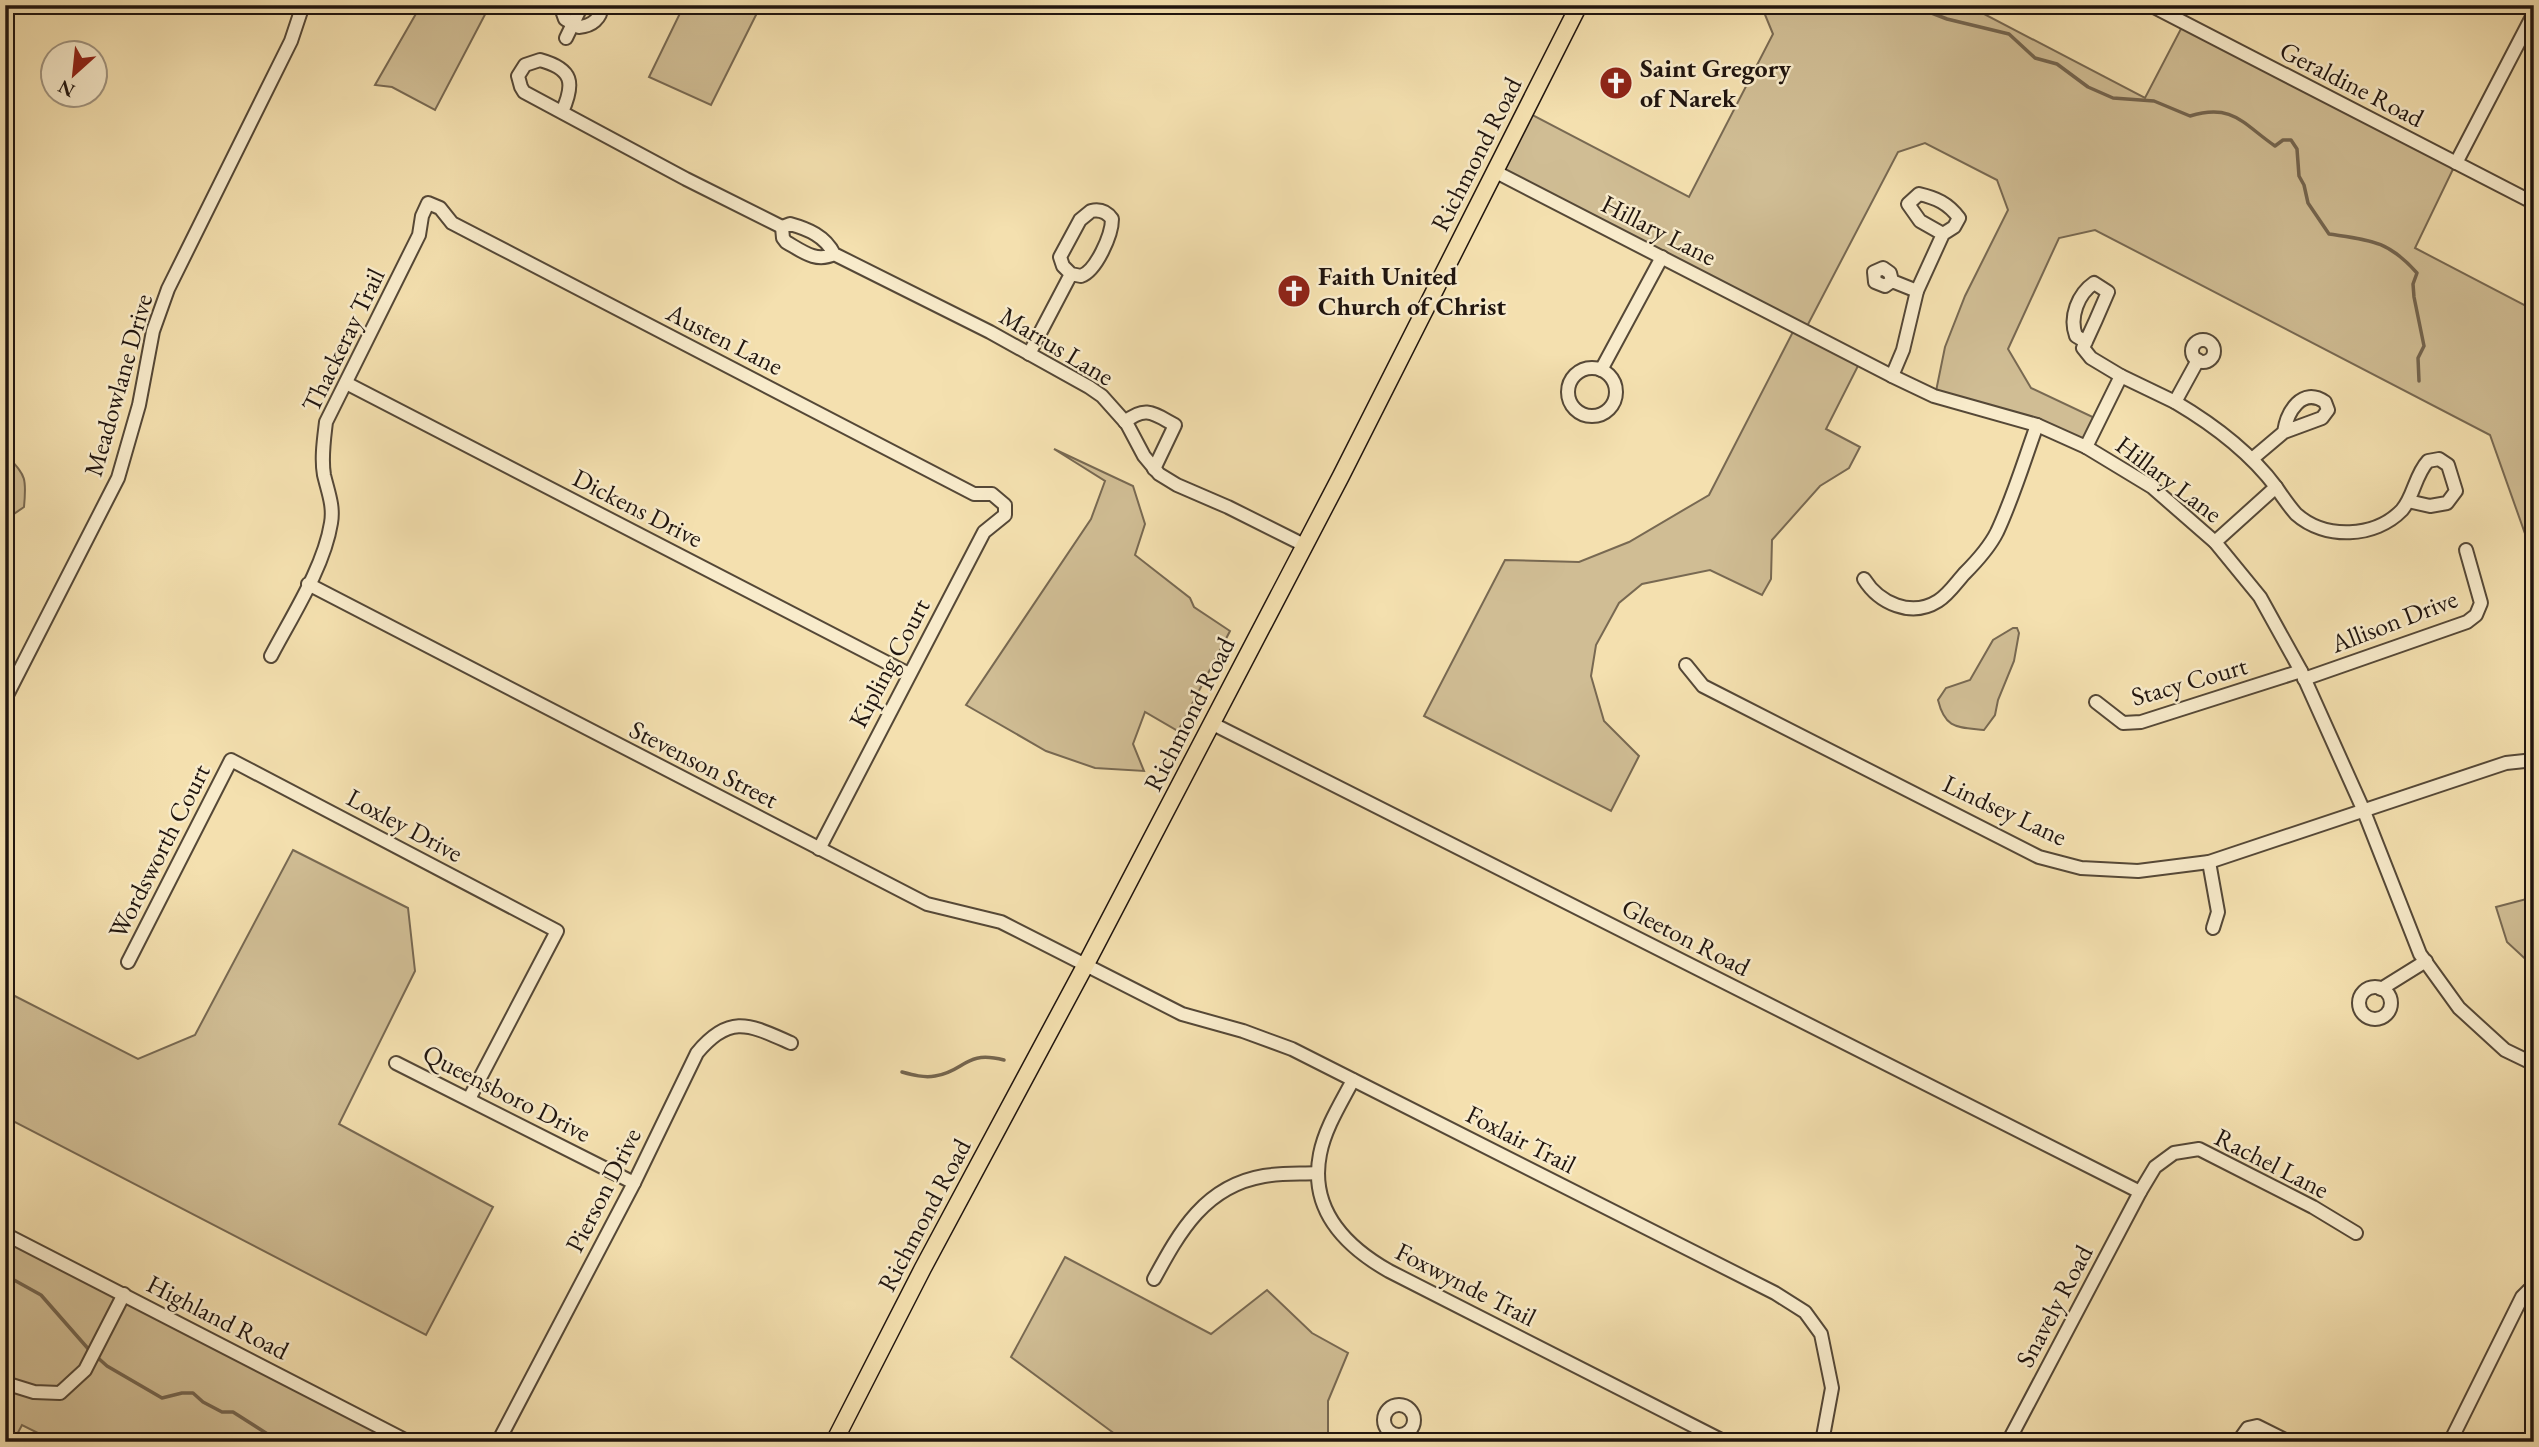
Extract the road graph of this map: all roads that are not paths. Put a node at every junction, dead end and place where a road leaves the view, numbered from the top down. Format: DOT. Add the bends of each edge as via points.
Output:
graph roads {
  1 [pos="303,5"];
  2 [pos="560,5"];
  3 [pos="582,5"];
  4 [pos="602,5"];
  5 [pos="1579,5"];
  6 [pos="2150,5"];
  7 [pos="2534,13"];
  8 [pos="572,25"];
  9 [pos="566,38"];
  10 [pos="562,112"];
  11 [pos="2456,163"];
  12 [pos="1494,171"];
  13 [pos="428,203"];
  14 [pos="2534,203"];
  15 [pos="782,227"];
  16 [pos="1943,234"];
  17 [pos="834,254"];
  18 [pos="1662,257"];
  19 [pos="1071,274"];
  20 [pos="1892,281"];
  21 [pos="1917,291"];
  22 [pos="2086,342"];
  23 [pos="1029,354"];
  24 [pos="2198,360"];
  25 [pos="1601,370"];
  26 [pos="1892,376"];
  27 [pos="2120,376"];
  28 [pos="346,383"];
  29 [pos="2175,402"];
  30 [pos="1125,422"];
  31 [pos="2037,425"];
  32 [pos="2284,432"];
  33 [pos="2086,447"];
  34 [pos="2252,459"];
  35 [pos="1154,468"];
  36 [pos="2276,487"];
  37 [pos="2407,501"];
  38 [pos="1005,505"];
  39 [pos="2216,542"];
  40 [pos="1304,545"];
  41 [pos="2466,550"];
  42 [pos="1864,579"];
  43 [pos="308,584"];
  44 [pos="271,656"];
  45 [pos="1686,665"];
  46 [pos="909,674"];
  47 [pos="2302,675"];
  48 [pos="5,699"];
  49 [pos="2096,702"];
  50 [pos="1211,723"];
  51 [pos="231,760"];
  52 [pos="2534,760"];
  53 [pos="2363,809"];
  54 [pos="819,849"];
  55 [pos="2209,862"];
  56 [pos="2213,928"];
  57 [pos="2426,961"];
  58 [pos="128,962"];
  59 [pos="1085,966"];
  60 [pos="2381,989"];
  61 [pos="791,1043"];
  62 [pos="396,1063"];
  63 [pos="2534,1064"];
  64 [pos="1353,1080"];
  65 [pos="469,1099"];
  66 [pos="1318,1173"];
  67 [pos="634,1183"];
  68 [pos="2140,1192"];
  69 [pos="2356,1233"];
  70 [pos="5,1234"];
  71 [pos="1154,1279"];
  72 [pos="2534,1290"];
  73 [pos="124,1294"];
  74 [pos="5,1383"];
  75 [pos="409,1442"];
  76 [pos="498,1442"];
  77 [pos="834,1442"];
  78 [pos="1725,1442"];
  79 [pos="1822,1442"];
  80 [pos="2008,1442"];
  81 [pos="2238,1442"];
  82 [pos="2288,1442"];
  83 [pos="2450,1442"];
  1 -- 48 [label="street, Meadowlane Drive" via="291,41 163,302 118,478"];
  2 -- 8 [label="street"];
  3 -- 8 [label="street"];
  4 -- 8 [label="street" via="592,24"];
  5 -- 12 [label="main road, Richmond Road"];
  6 -- 11 [label="street, Geraldine Road"];
  7 -- 11 [label="street"];
  8 -- 9 [label="street"];
  10 -- 10 [label="street" via="521,88 519,76 525,65 540,60 570,79 572,88"];
  10 -- 15 [label="street"];
  11 -- 14 [label="street, Geraldine Road"];
  12 -- 18 [label="street, Hillary Lane"];
  12 -- 40 [label="main road, Richmond Road"];
  13 -- 28 [label="street, Thackeray Trail" via="419,235"];
  13 -- 38 [label="street, Austen Lane" via="440,208 452,223 974,494 992,495"];
  15 -- 17 [label="street, Marrus Lane" via="790,224 816,235"];
  15 -- 17 [label="street, Marrus Lane" via="786,242 816,258"];
  16 -- 21 [label="street"];
  17 -- 23 [label="street, Marrus Lane"];
  18 -- 25 [label="street"];
  18 -- 26 [label="street, Hillary Lane"];
  19 -- 19 [label="street" via="1091,271 1111,231 1109,214 1091,211 1080,220 1060,257"];
  19 -- 23 [label="street"];
  20 -- 21 [label="street"];
  21 -- 26 [label="street"];
  22 -- 27 [label="street" via="2083,348 2091,358"];
  23 -- 30 [label="street, Marrus Lane" via="1096,392"];
  24 -- 29 [label="street"];
  26 -- 31 [label="street, Hillary Lane" via="1934,396"];
  27 -- 29 [label="street"];
  27 -- 33 [label="street"];
  28 -- 43 [label="street, Thackeray Trail" via="326,422 324,475 331,498 331,522"];
  28 -- 46 [label="street, Dickens Drive"];
  29 -- 34 [label="street"];
  30 -- 35 [label="street, Marrus Lane"];
  30 -- 35 [label="street" via="1143,412 1175,425"];
  31 -- 33 [label="street, Hillary Lane"];
  31 -- 42 [label="street" via="1991,542 1940,600 1921,608 1899,607 1879,596"];
  32 -- 34 [label="street"];
  33 -- 39 [label="street, Hillary Lane" via="2152,488"];
  34 -- 36 [label="street"];
  35 -- 40 [label="street, Marrus Lane" via="1177,485"];
  36 -- 37 [label="street" via="2296,514 2312,525 2343,532 2370,530"];
  36 -- 39 [label="street"];
  38 -- 46 [label="street, Kipling Court" via="1005,515 984,532"];
  39 -- 47 [label="street, Hillary Lane" via="2260,597"];
  40 -- 50 [label="main road, Richmond Road"];
  41 -- 47 [label="street, Allison Drive" via="2481,603 2476,615"];
  43 -- 44 [label="street, Thackeray Trail"];
  43 -- 54 [label="street, Stevenson Street"];
  45 -- 55 [label="street, Lindsey Lane" via="1703,686 2039,857 2081,869 2138,871"];
  46 -- 54 [label="street, Kipling Court"];
  47 -- 49 [label="street, Stacy Court" via="2141,722 2123,723"];
  47 -- 53 [label="street, Hillary Lane"];
  50 -- 59 [label="main road, Richmond Road"];
  50 -- 68 [label="street, Gleeton Road"];
  51 -- 58 [label="street, Wordsworth Court"];
  51 -- 65 [label="street, Loxley Drive" via="557,931"];
  52 -- 53 [label="street, Lindsey Lane" via="2506,763"];
  53 -- 55 [label="street, Lindsey Lane"];
  53 -- 57 [label="street, Hillary Lane"];
  54 -- 59 [label="street, Stevenson Street" via="926,904 1001,922"];
  55 -- 56 [label="street" via="2218,912"];
  57 -- 60 [label="street"];
  57 -- 63 [label="street, Hillary Lane" via="2459,1008 2505,1050"];
  59 -- 64 [label="street, Foxlair Trail" via="1182,1014 1292,1049"];
  59 -- 77 [label="main road, Richmond Road"];
  61 -- 67 [label="street, Pierson Drive" via="744,1026 709,1038 697,1053"];
  62 -- 65 [label="street, Queensboro Drive"];
  64 -- 66 [label="street, Foxwynde Trail" via="1326,1135"];
  64 -- 79 [label="street, Foxlair Trail" via="1805,1312 1821,1334 1829,1363 1832,1388"];
  65 -- 67 [label="street, Queensboro Drive"];
  66 -- 71 [label="street" via="1262,1176 1217,1195 1185,1226"];
  66 -- 78 [label="street, Foxwynde Trail" via="1331,1220 1359,1253"];
  67 -- 76 [label="street, Pierson Drive"];
  68 -- 69 [label="street, Rachel Lane" via="2155,1167 2174,1153 2199,1149"];
  68 -- 80 [label="street, Snavely Road"];
  70 -- 73 [label="street, Highland Road"];
  72 -- 83 [label="street" via="2522,1297"];
  73 -- 74 [label="street" via="85,1370 60,1393 34,1392"];
  73 -- 75 [label="street, Highland Road"];
  81 -- 82 [label="street" via="2248,1428 2257,1426"];
}
